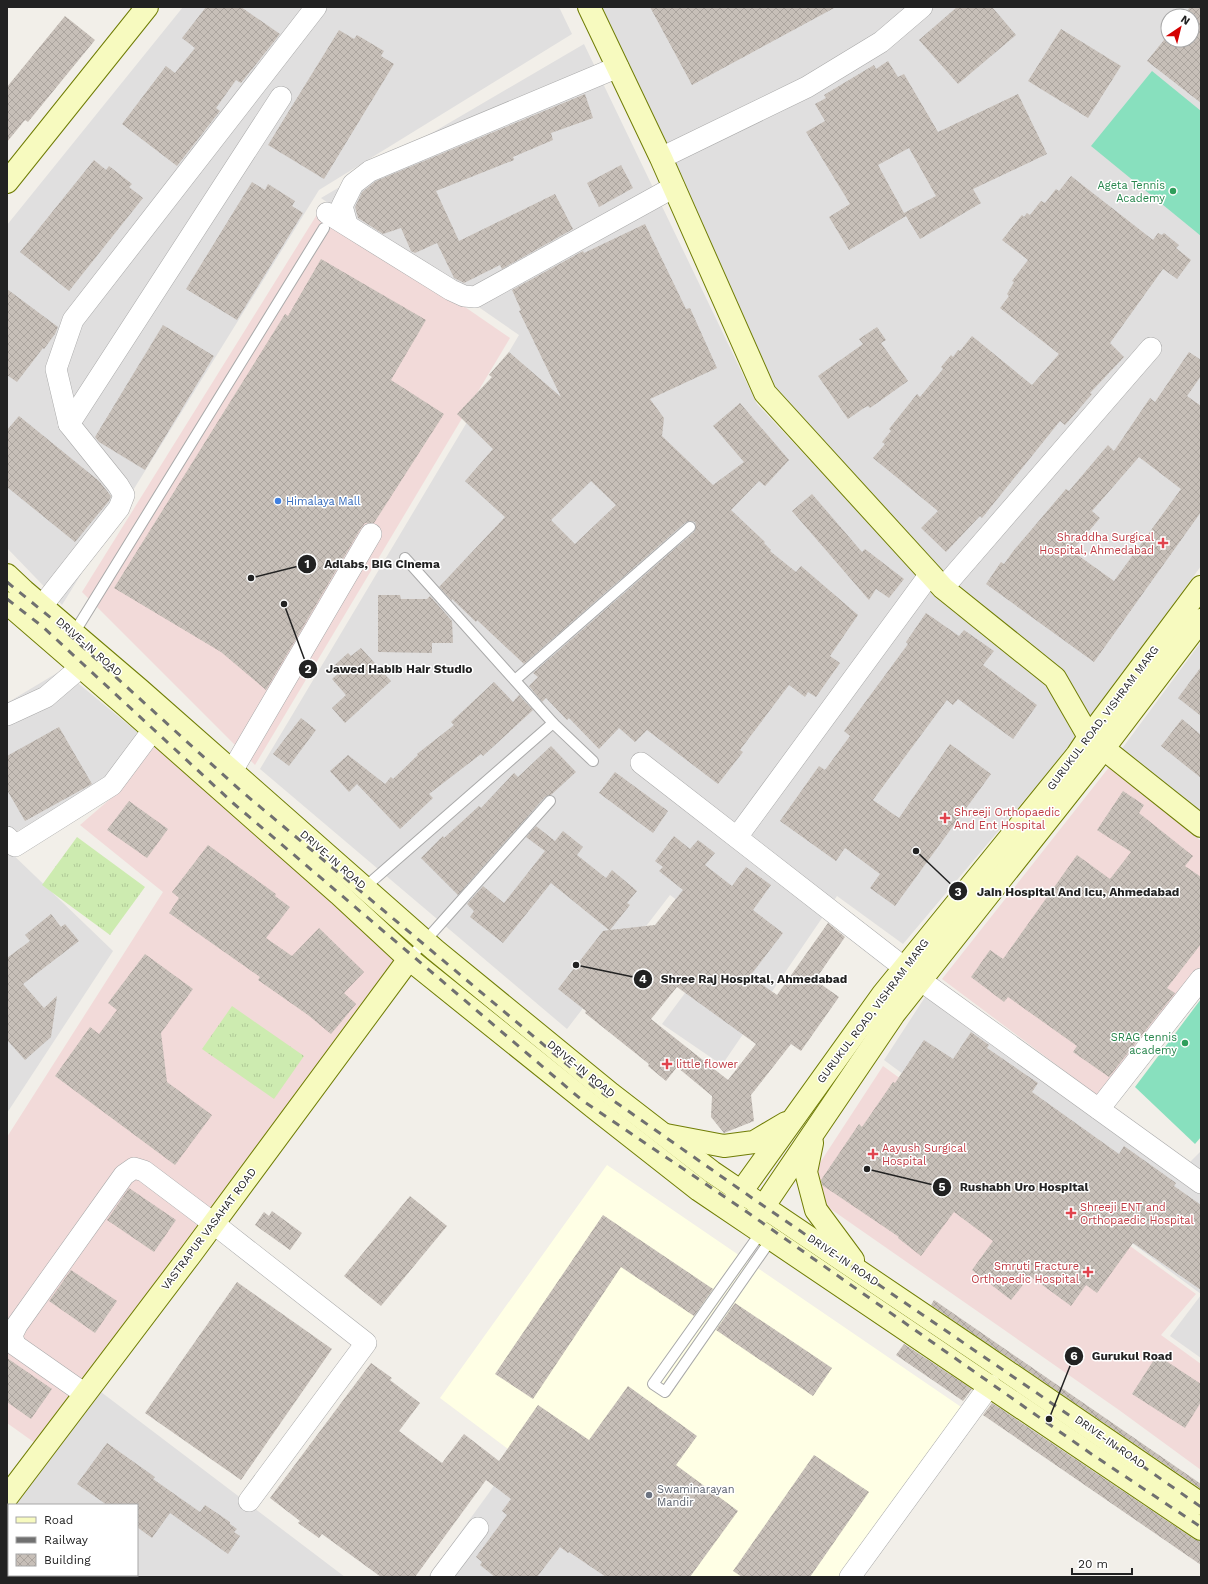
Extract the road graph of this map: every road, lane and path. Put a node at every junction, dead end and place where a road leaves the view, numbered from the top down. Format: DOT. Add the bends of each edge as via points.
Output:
graph roads {
  1 [pos="147,7"];
  2 [pos="316,7"];
  3 [pos="589,7"];
  4 [pos="922,7"];
  5 [pos="618,67"];
  6 [pos="281,97"];
  7 [pos="661,158"];
  8 [pos="7,182"];
  9 [pos="674,187"];
  10 [pos="326,220"];
  11 [pos="347,224"];
  12 [pos="1151,348"];
  13 [pos="69,424"];
  14 [pos="690,527"];
  15 [pos="371,534"];
  16 [pos="406,558"];
  17 [pos="7,574"];
  18 [pos="936,581"];
  19 [pos="1201,587"];
  20 [pos="11,600"];
  21 [pos="42,606"];
  22 [pos="1201,620"];
  23 [pos="74,633"];
  24 [pos="81,667"];
  25 [pos="515,680"];
  26 [pos="7,715"];
  27 [pos="553,724"];
  28 [pos="153,730"];
  29 [pos="1096,742"];
  30 [pos="592,761"];
  31 [pos="641,763"];
  32 [pos="232,771"];
  33 [pos="550,801"];
  34 [pos="1201,826"];
  35 [pos="7,837"];
  36 [pos="737,837"];
  37 [pos="364,888"];
  38 [pos="425,941"];
  39 [pos="409,959"];
  40 [pos="912,974"];
  41 [pos="1201,979"];
  42 [pos="1099,1109"];
  43 [pos="794,1118"];
  44 [pos="814,1132"];
  45 [pos="663,1135"];
  46 [pos="1201,1182"];
  47 [pos="741,1191"];
  48 [pos="764,1207"];
  49 [pos="729,1209"];
  50 [pos="213,1223"];
  51 [pos="762,1231"];
  52 [pos="863,1273"];
  53 [pos="990,1385"];
  54 [pos="85,1394"];
  55 [pos="7,1497"];
  56 [pos="249,1501"];
  57 [pos="1201,1504"];
  58 [pos="478,1528"];
  59 [pos="1201,1529"];
  60 [pos="441,1577"];
  61 [pos="850,1577"];
  1 -- 8 [label="street"];
  2 -- 13 [label="street" via="73,320 56,369"];
  3 -- 5 [label="street"];
  4 -- 7 [label="street" via="881,42 807,87"];
  5 -- 7 [label="street"];
  5 -- 11 [label="street" via="370,171 353,184 342,206"];
  6 -- 13 [label="street"];
  7 -- 9 [label="street"];
  9 -- 11 [label="street" via="475,296 464,296 450,290"];
  9 -- 18 [label="street" via="765,393"];
  10 -- 11 [label="street"];
  10 -- 23 [label="lane"];
  12 -- 18 [label="street"];
  13 -- 21 [label="street" via="124,496 119,508"];
  14 -- 25 [label="lane"];
  15 -- 32 [label="street"];
  16 -- 25 [label="lane"];
  17 -- 20 [label="street, DRIVE-IN ROAD"];
  18 -- 29 [label="street" via="1055,678"];
  18 -- 36 [label="street"];
  19 -- 29 [label="street, GURUKUL ROAD, VISHRAM MARG"];
  20 -- 21 [label="street, DRIVE-IN ROAD"];
  20 -- 24 [label="street, DRIVE-IN ROAD"];
  21 -- 23 [label="street, DRIVE-IN ROAD"];
  22 -- 29 [label="street, GURUKUL ROAD, VISHRAM MARG"];
  23 -- 32 [label="street, DRIVE-IN ROAD"];
  24 -- 26 [label="street" via="46,697"];
  24 -- 28 [label="street, DRIVE-IN ROAD"];
  25 -- 27 [label="lane"];
  27 -- 30 [label="lane"];
  27 -- 37 [label="lane"];
  28 -- 35 [label="street" via="112,785 15,846"];
  28 -- 39 [label="street, DRIVE-IN ROAD"];
  29 -- 34 [label="street"];
  29 -- 40 [label="street, GURUKUL ROAD, VISHRAM MARG"];
  31 -- 36 [label="street"];
  32 -- 37 [label="street, DRIVE-IN ROAD"];
  33 -- 38 [label="lane"];
  36 -- 40 [label="street"];
  37 -- 38 [label="street, DRIVE-IN ROAD"];
  38 -- 39 [label="lane"];
  38 -- 45 [label="street, DRIVE-IN ROAD"];
  39 -- 49 [label="street, DRIVE-IN ROAD" via="699,1190"];
  39 -- 50 [label="street, VASTRAPUR VASAHAT ROAD"];
  40 -- 42 [label="street"];
  40 -- 43 [label="street, GURUKUL ROAD, VISHRAM MARG" via="883,994"];
  40 -- 44 [label="street, GURUKUL ROAD, VISHRAM MARG" via="894,1014"];
  41 -- 42 [label="street"];
  42 -- 46 [label="street"];
  43 -- 45 [label="street" via="754,1142 724,1146"];
  43 -- 47 [label="street, GURUKUL ROAD, VISHRAM MARG"];
  44 -- 48 [label="street, GURUKUL ROAD, VISHRAM MARG"];
  44 -- 52 [label="street" via="806,1172 816,1210"];
  45 -- 47 [label="street, DRIVE-IN ROAD"];
  47 -- 48 [label="street, DRIVE-IN ROAD"];
  47 -- 49 [label="street, GURUKUL ROAD, VISHRAM MARG"];
  48 -- 51 [label="street, GURUKUL ROAD, VISHRAM MARG"];
  48 -- 52 [label="street, DRIVE-IN ROAD"];
  49 -- 51 [label="street, DRIVE-IN ROAD"];
  50 -- 54 [label="street, VASTRAPUR VASAHAT ROAD"];
  50 -- 54 [label="street" via="144,1171 134,1168 124,1174 12,1335 15,1345"];
  50 -- 56 [label="street" via="366,1343"];
  51 -- 51 [label="lane" via="665,1392 653,1384"];
  51 -- 53 [label="street, DRIVE-IN ROAD"];
  52 -- 57 [label="street, DRIVE-IN ROAD"];
  53 -- 59 [label="street, DRIVE-IN ROAD"];
  53 -- 61 [label="street"];
  54 -- 55 [label="street, VASTRAPUR VASAHAT ROAD"];
  58 -- 60 [label="street"];
}
